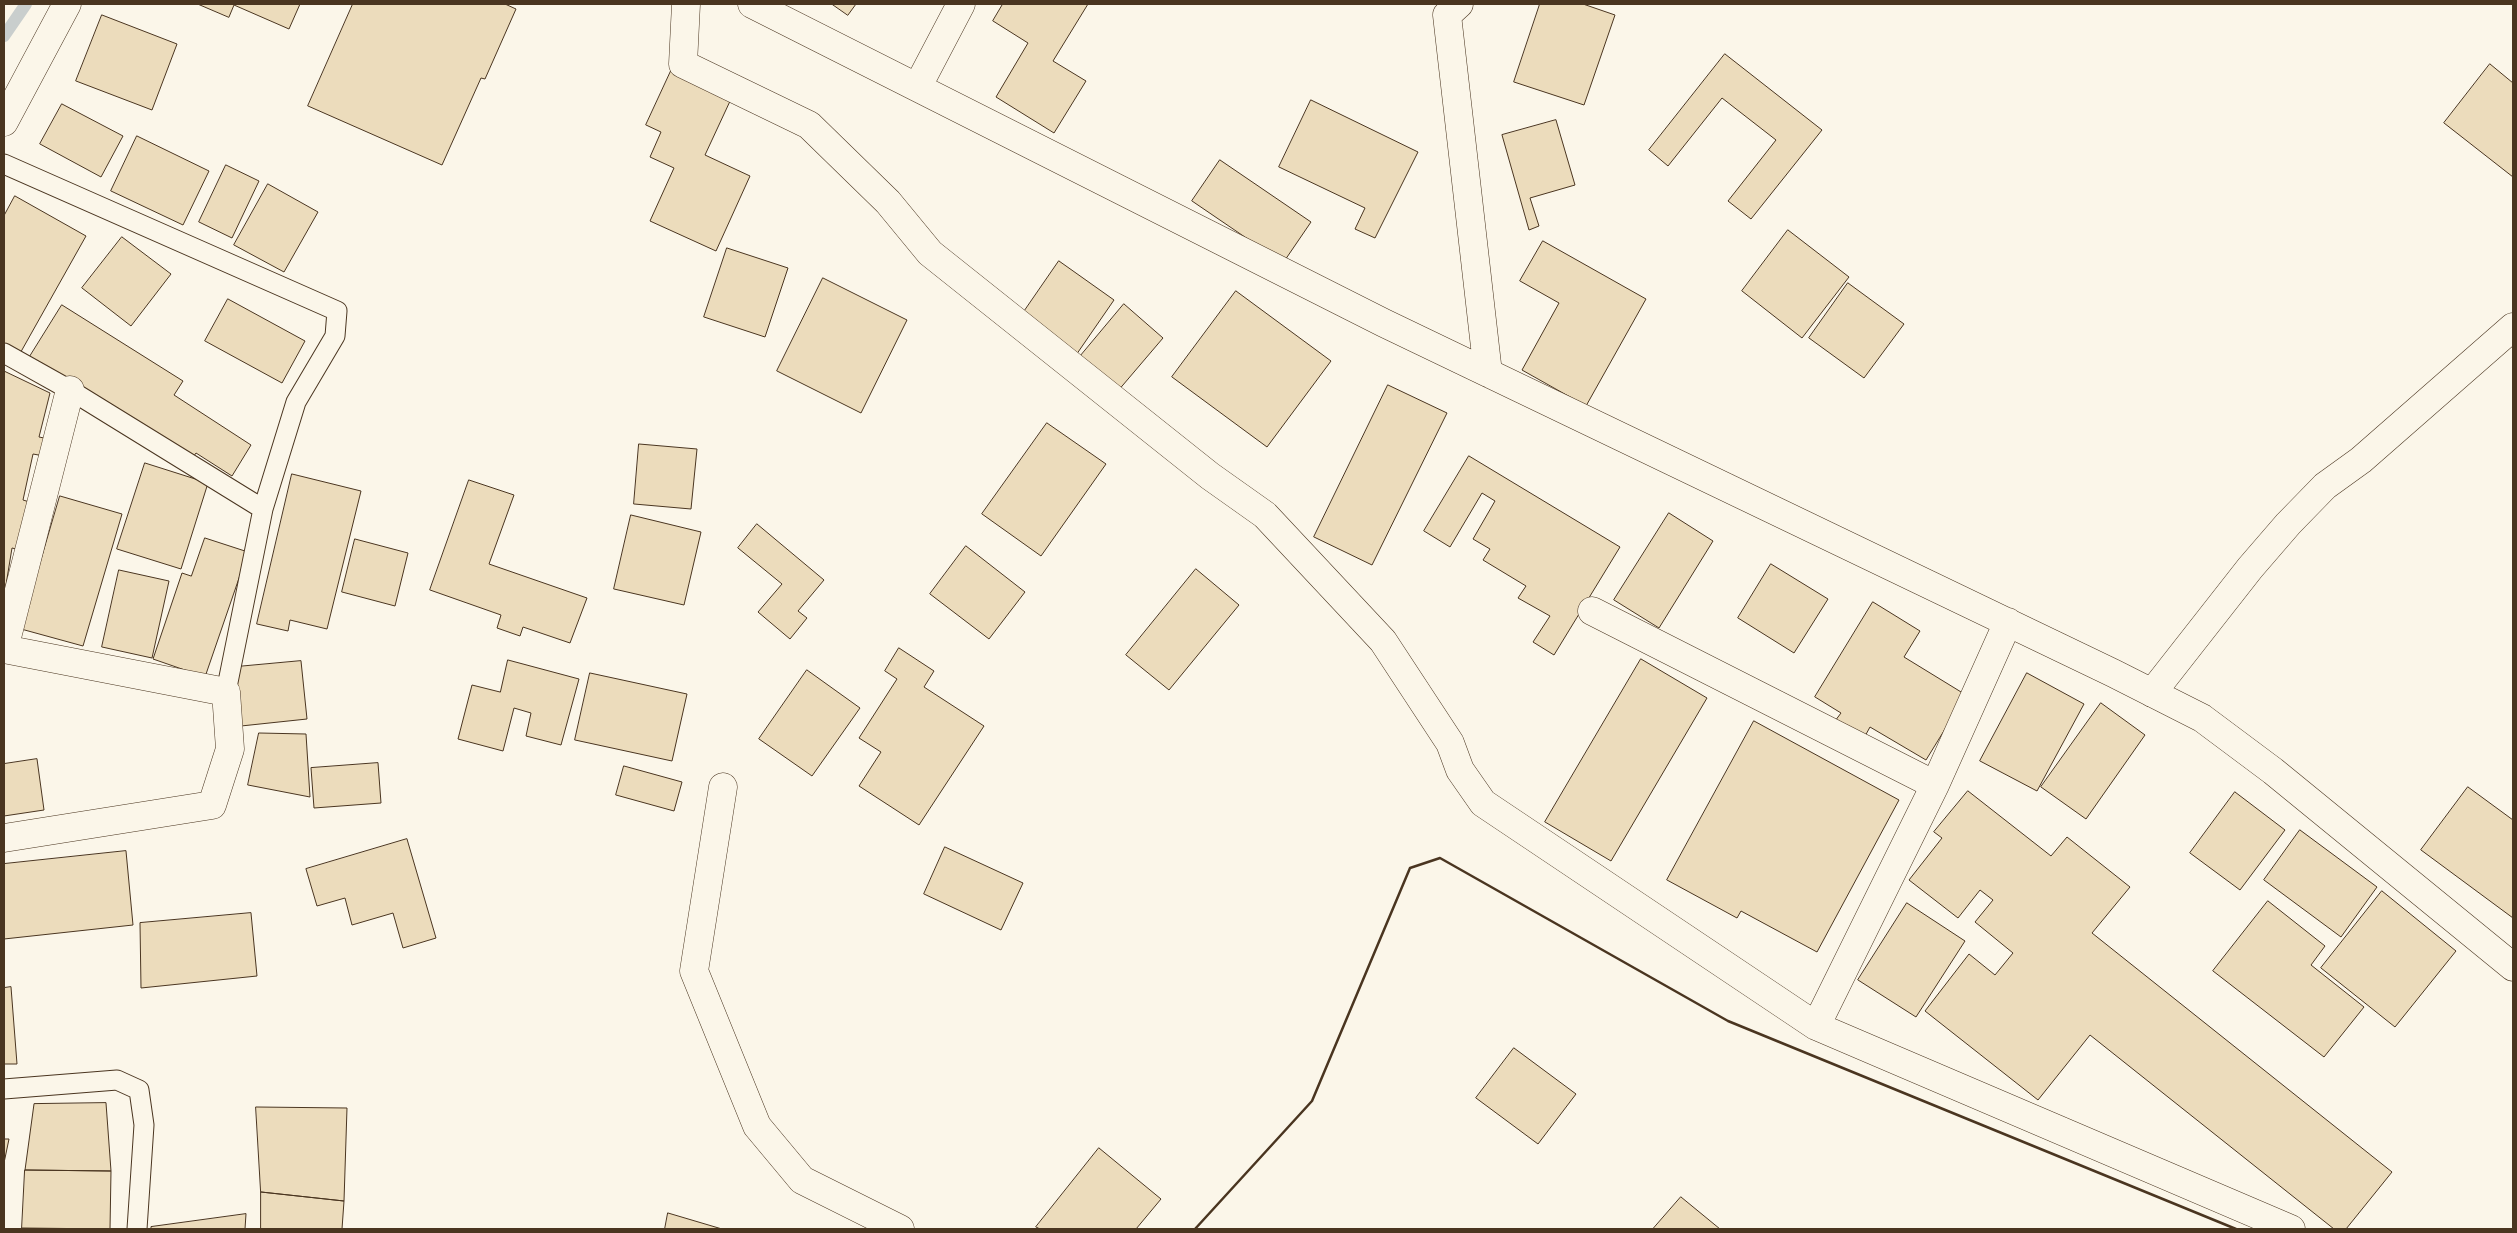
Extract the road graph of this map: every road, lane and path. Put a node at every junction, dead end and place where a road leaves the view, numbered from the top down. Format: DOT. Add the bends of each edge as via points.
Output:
graph roads {
  1 [pos="67,4"];
  2 [pos="686,4"];
  3 [pos="752,4"];
  4 [pos="961,4"];
  5 [pos="1459,4"];
  6 [pos="918,86"];
  7 [pos="4,122"];
  8 [pos="4,164"];
  9 [pos="2513,327"];
  10 [pos="4,353"];
  11 [pos="1488,373"];
  12 [pos="70,390"];
  13 [pos="263,509"];
  14 [pos="1592,611"];
  15 [pos="2008,622"];
  16 [pos="4,649"];
  17 [pos="226,692"];
  18 [pos="2152,693"];
  19 [pos="1935,784"];
  20 [pos="723,787"];
  21 [pos="4,838"];
  22 [pos="2513,967"];
  23 [pos="1816,1026"];
  24 [pos="4,1089"];
  25 [pos="137,1229"];
  26 [pos="900,1229"];
  27 [pos="2291,1229"];
  1 -- 7 [label="street"];
  2 -- 23 [label="street" via="684,64 809,125 888,202 930,253 1210,476 1266,515 1382,641 1450,743 1460,770 1483,803"];
  3 -- 6 [label="street"];
  4 -- 6 [label="street"];
  5 -- 11 [label="street" via="1447,15"];
  6 -- 11 [label="street"];
  8 -- 13 [label="lane" via="337,310 335,336 296,402"];
  9 -- 18 [label="street" via="2361,460 2325,486 2250,568"];
  10 -- 12 [label="lane"];
  11 -- 15 [label="street"];
  12 -- 13 [label="lane"];
  12 -- 16 [label="street"];
  13 -- 17 [label="lane"];
  14 -- 19 [label="street"];
  15 -- 18 [label="street"];
  15 -- 19 [label="street"];
  16 -- 17 [label="street"];
  17 -- 21 [label="street" via="230,749 212,805"];
  18 -- 22 [label="street" via="2202,718 2273,771"];
  19 -- 23 [label="street"];
  20 -- 26 [label="street" via="694,970 757,1126 802,1180"];
  23 -- 27 [label="street"];
  24 -- 25 [label="lane" via="117,1080 139,1090 144,1126"];
}
